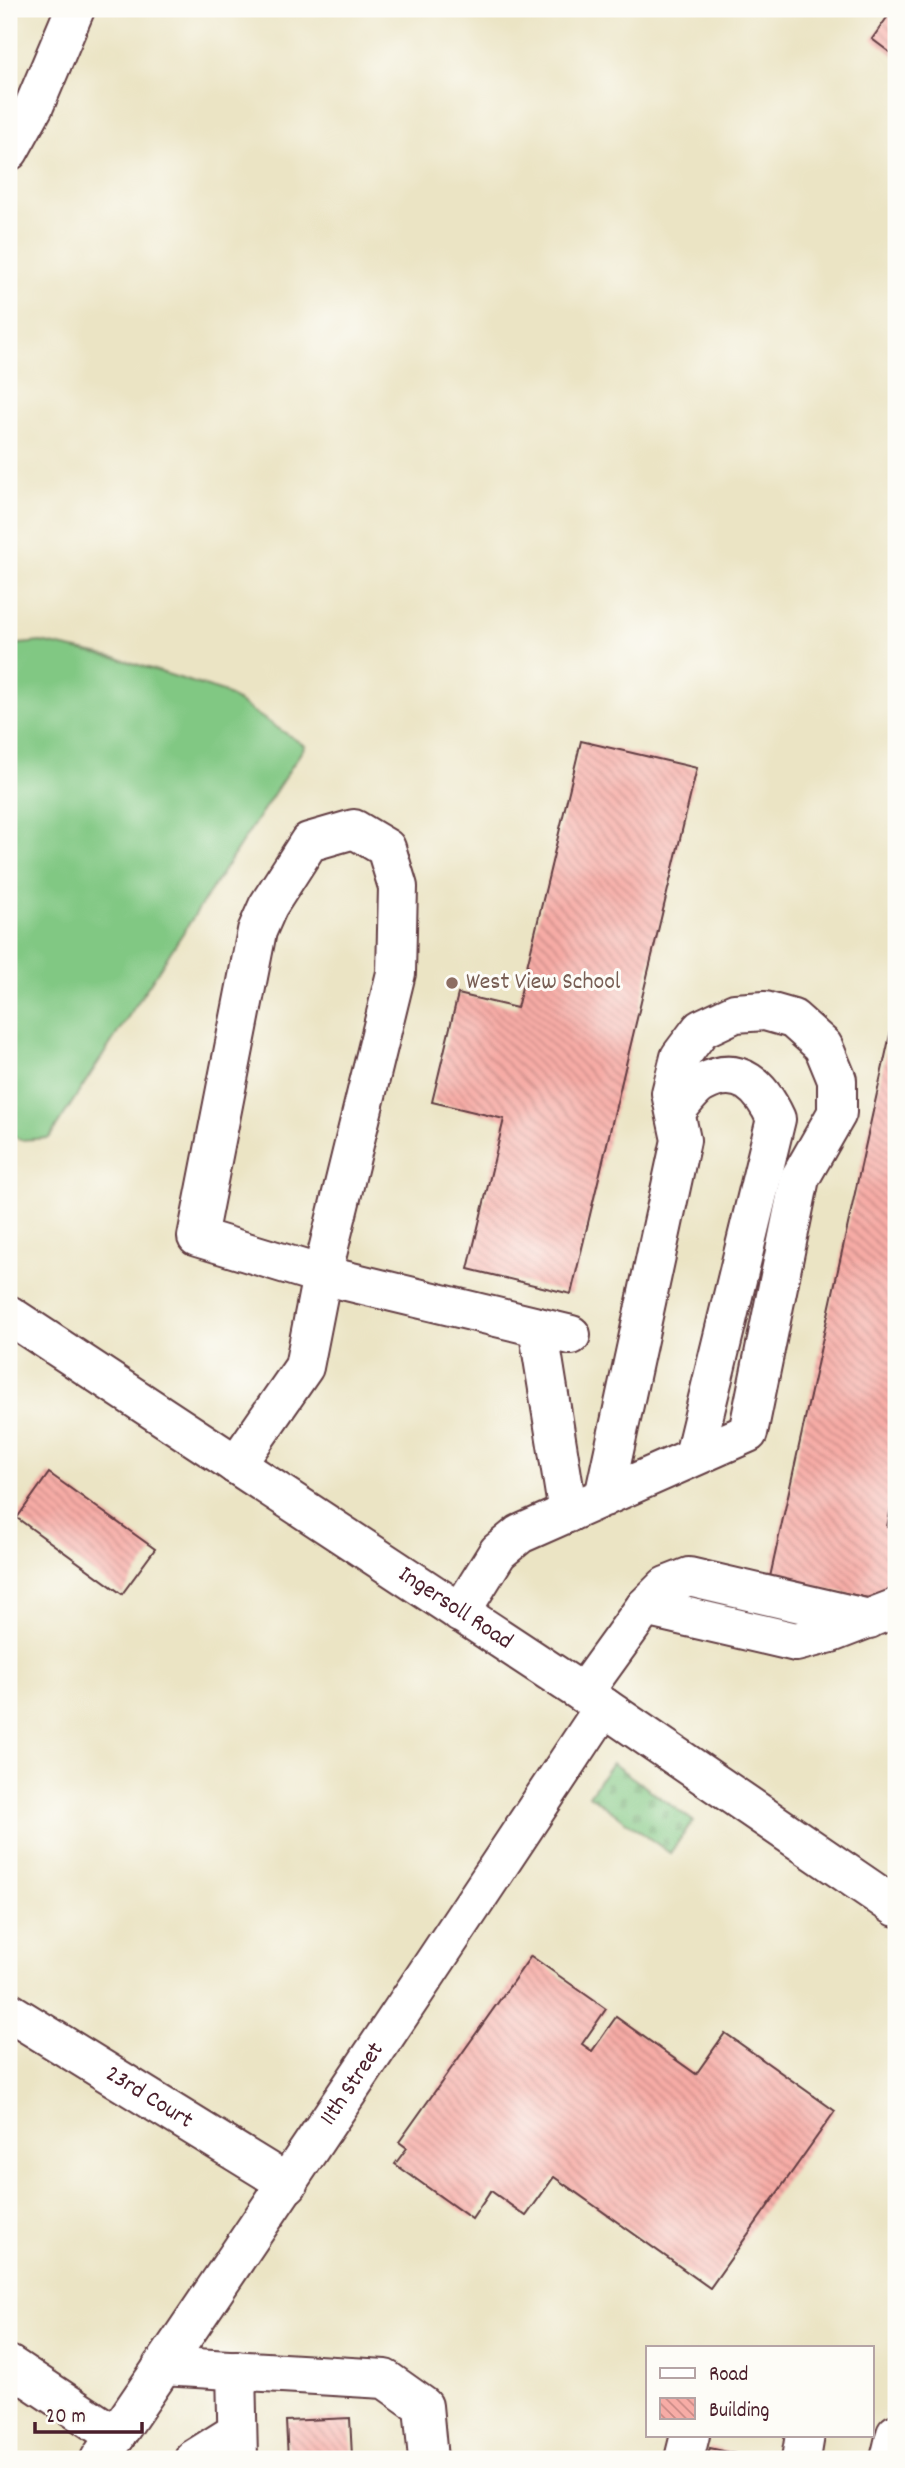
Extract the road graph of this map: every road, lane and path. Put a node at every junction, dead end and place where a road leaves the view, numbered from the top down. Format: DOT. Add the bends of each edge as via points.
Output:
graph roads {
  1 [pos="75,9"];
  2 [pos="9,151"];
  3 [pos="676,1111"];
  4 [pos="323,1275"];
  5 [pos="9,1315"];
  6 [pos="694,1456"];
  7 [pos="236,1465"];
  8 [pos="604,1497"];
  9 [pos="568,1513"];
  10 [pos="460,1613"];
  11 [pos="883,1613"];
  12 [pos="594,1700"];
  13 [pos="896,1907"];
  14 [pos="9,2012"];
  15 [pos="288,2184"];
  16 [pos="9,2365"];
  17 [pos="162,2366"];
  18 [pos="236,2370"];
  19 [pos="896,2434"];
  20 [pos="690,2436"];
  21 [pos="804,2436"];
  22 [pos="237,2446"];
  23 [pos="108,2447"];
  24 [pos="194,2459"];
  25 [pos="428,2459"];
  26 [pos="684,2459"];
  27 [pos="801,2459"];
  28 [pos="890,2459"];
  1 -- 2 [label="street" via="34,106"];
  3 -- 6 [label="street" via="702,1083 746,1078 765,1094 776,1119"];
  3 -- 6 [label="street" via="671,1093 680,1057 701,1030 735,1013 765,1011 793,1019 823,1046 837,1080 837,1113 800,1178 748,1433"];
  3 -- 8 [label="street" via="681,1140"];
  4 -- 4 [label="street" via="197,1237 257,931 309,842 354,829 386,848 398,887 396,973"];
  4 -- 7 [label="street" via="304,1367"];
  4 -- 9 [label="street" via="555,1331"];
  5 -- 7 [label="street, Ingersoll Road"];
  6 -- 8 [label="street"];
  7 -- 10 [label="street, Ingersoll Road"];
  8 -- 9 [label="street"];
  9 -- 10 [label="street" via="520,1534 498,1552"];
  10 -- 12 [label="street, Ingersoll Road"];
  11 -- 12 [label="street, 11th Street" via="689,1577 666,1586 645,1607"];
  12 -- 13 [label="street, Ingersoll Road"];
  12 -- 15 [label="street, 11th Street"];
  14 -- 15 [label="street, 23rd Court"];
  15 -- 17 [label="street, 11th Street"];
  16 -- 23 [label="street"];
  17 -- 18 [label="street"];
  17 -- 23 [label="street, 11th Street"];
  18 -- 22 [label="street"];
  18 -- 25 [label="street" via="386,2379 423,2406"];
  19 -- 28 [label="street"];
  20 -- 26 [label="street"];
  21 -- 27 [label="street"];
  22 -- 24 [label="street"];
}
